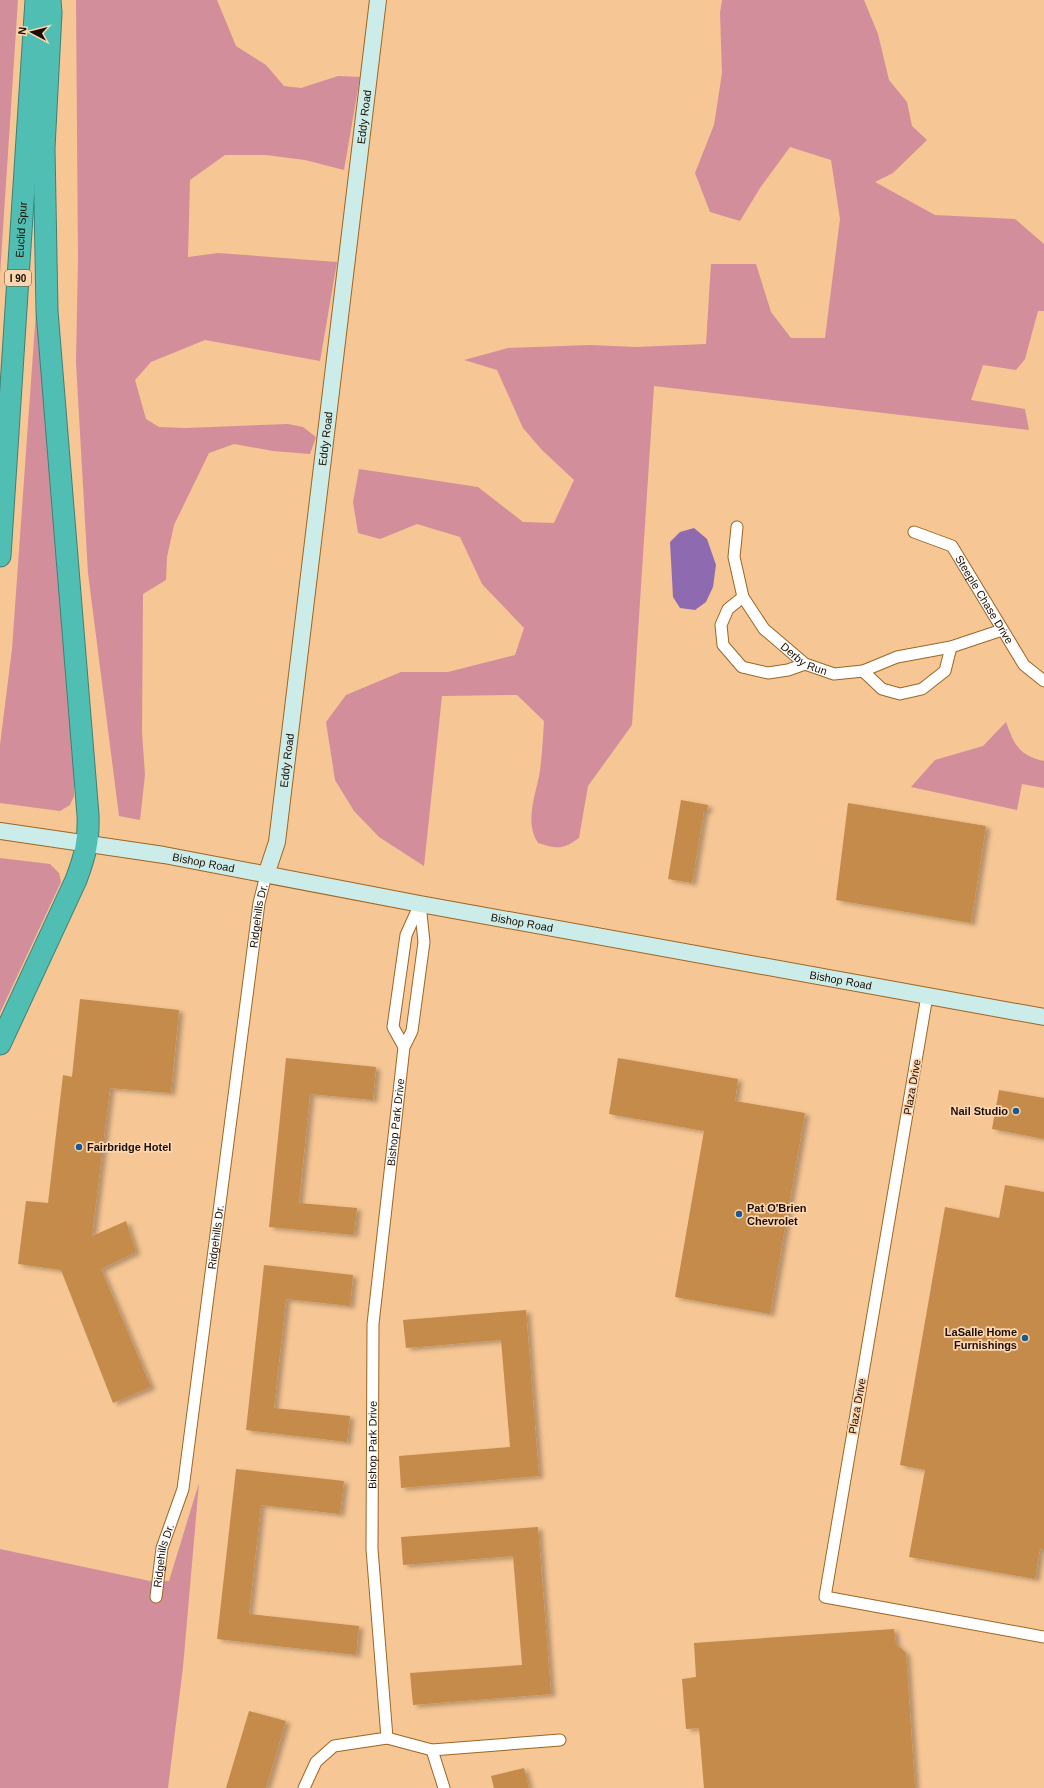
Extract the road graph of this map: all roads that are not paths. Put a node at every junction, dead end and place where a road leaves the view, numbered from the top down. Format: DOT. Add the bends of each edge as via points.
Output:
graph roads {
  1 [pos="36,0"];
  2 [pos="50,0"];
  3 [pos="378,0"];
  4 [pos="737,527"];
  5 [pos="914,532"];
  6 [pos="0,556"];
  7 [pos="743,597"];
  8 [pos="1002,630"];
  9 [pos="951,648"];
  10 [pos="805,664"];
  11 [pos="863,671"];
  12 [pos="1044,681"];
  13 [pos="0,831"];
  14 [pos="88,843"];
  15 [pos="266,875"];
  16 [pos="420,904"];
  17 [pos="927,996"];
  18 [pos="1044,1017"];
  19 [pos="0,1044"];
  20 [pos="404,1047"];
  21 [pos="156,1597"];
  22 [pos="1044,1637"];
  23 [pos="387,1738"];
  24 [pos="560,1740"];
  25 [pos="432,1750"];
  26 [pos="304,1788"];
  27 [pos="444,1788"];
  1 -- 6 [label="highway, Euclid Spur / I 90"];
  2 -- 14 [label="highway" via="44,156 47,311 88,815"];
  3 -- 15 [label="main road, Eddy Road" via="277,842"];
  4 -- 7 [label="street, Derby Run" via="734,557"];
  5 -- 8 [label="street, Steeple Chase Drive" via="952,546"];
  7 -- 10 [label="street, Derby Run" via="764,629"];
  7 -- 10 [label="street" via="728,609 721,624 723,645 742,667 768,673"];
  8 -- 9 [label="street, Derby Run"];
  8 -- 12 [label="street, Steeple Chase Drive" via="1024,665"];
  9 -- 11 [label="street, Derby Run" via="897,657"];
  9 -- 11 [label="street" via="945,671 922,690 900,694 882,689"];
  10 -- 11 [label="street, Derby Run" via="834,674"];
  13 -- 14 [label="main road, Bishop Road"];
  14 -- 15 [label="main road, Bishop Road"];
  14 -- 19 [label="highway" via="76,880"];
  15 -- 16 [label="main road, Bishop Road"];
  15 -- 21 [label="street, Ridgehills Dr." via="259,903 183,1489 162,1548"];
  16 -- 17 [label="main road, Bishop Road"];
  16 -- 20 [label="street, Bishop Park Drive" via="424,942 412,1031"];
  16 -- 20 [label="street" via="406,935 393,1027"];
  17 -- 18 [label="main road, Bishop Road"];
  17 -- 22 [label="street, Plaza Drive" via="825,1597"];
  20 -- 23 [label="street, Bishop Park Drive" via="373,1324 372,1549"];
  23 -- 25 [label="street"];
  23 -- 26 [label="street" via="334,1746 316,1762"];
  24 -- 25 [label="street"];
  25 -- 27 [label="street"];
}
